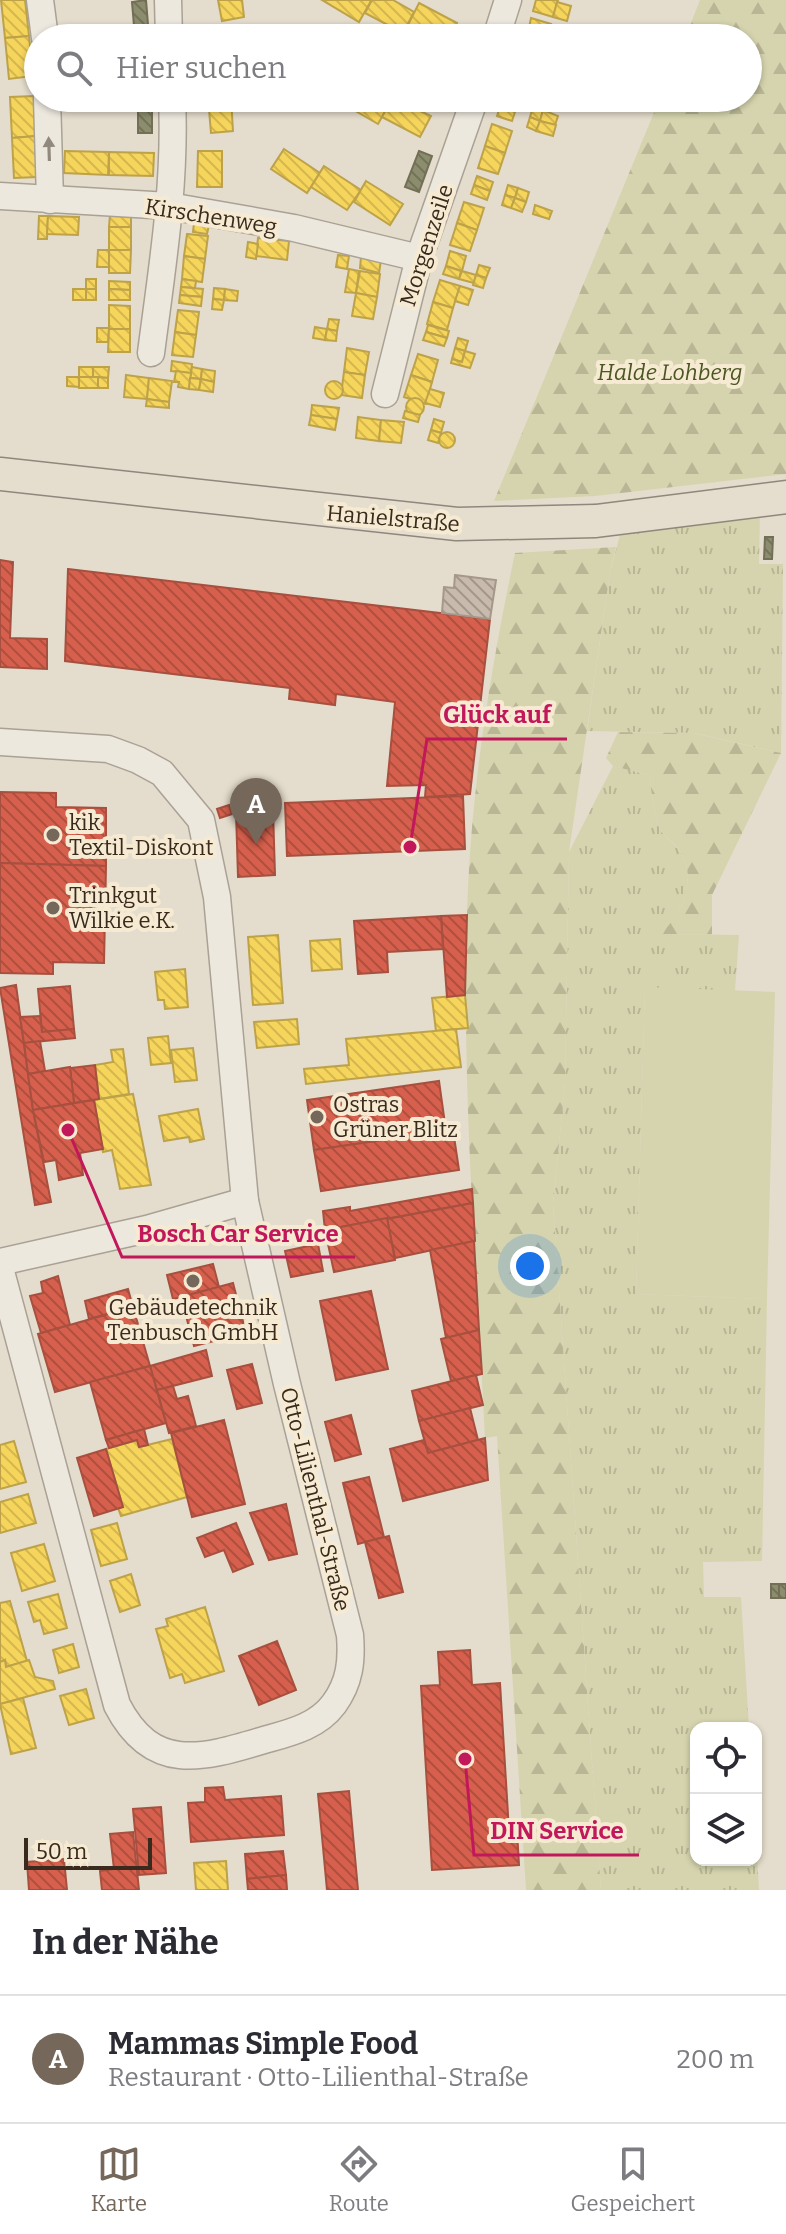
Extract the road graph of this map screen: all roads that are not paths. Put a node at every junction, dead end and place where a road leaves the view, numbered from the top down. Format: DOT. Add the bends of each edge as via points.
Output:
graph roads {
  1 [pos="40,0"];
  2 [pos="168,0"];
  3 [pos="508,0"];
  4 [pos="43,24"];
  5 [pos="169,24"];
  6 [pos="500,24"];
  7 [pos="47,112"];
  8 [pos="173,112"];
  9 [pos="470,112"];
  10 [pos="0,196"];
  11 [pos="50,200"];
  12 [pos="169,206"];
  13 [pos="419,258"];
  14 [pos="151,353"];
  15 [pos="385,394"];
  16 [pos="0,474"];
  17 [pos="786,497"];
  18 [pos="0,742"];
  19 [pos="245,1201"];
  20 [pos="0,1265"];
  1 -- 4 [label="street"];
  2 -- 5 [label="street"];
  3 -- 6 [label="street"];
  11 -- 7 [label="street, one-way"];
  8 -- 12 [label="street"];
  9 -- 13 [label="street, Morgenzeile"];
  10 -- 11 [label="street, Kirschenweg"];
  11 -- 12 [label="street, Kirschenweg"];
  12 -- 13 [label="street, Kirschenweg"];
  12 -- 14 [label="street"];
  13 -- 15 [label="street, Morgenzeile"];
  16 -- 17 [label="main road, Hanielstraße" via="457,524 596,521"];
  18 -- 19 [label="street, Otto-Lilienthal-Straße" via="108,749 138,760 162,773 201,820 217,897"];
  19 -- 20 [label="street"];
  19 -- 20 [label="street, Otto-Lilienthal-Straße" via="350,1635 352,1662 332,1707 312,1724 226,1751 188,1758 166,1753 145,1744 117,1705"];
}
